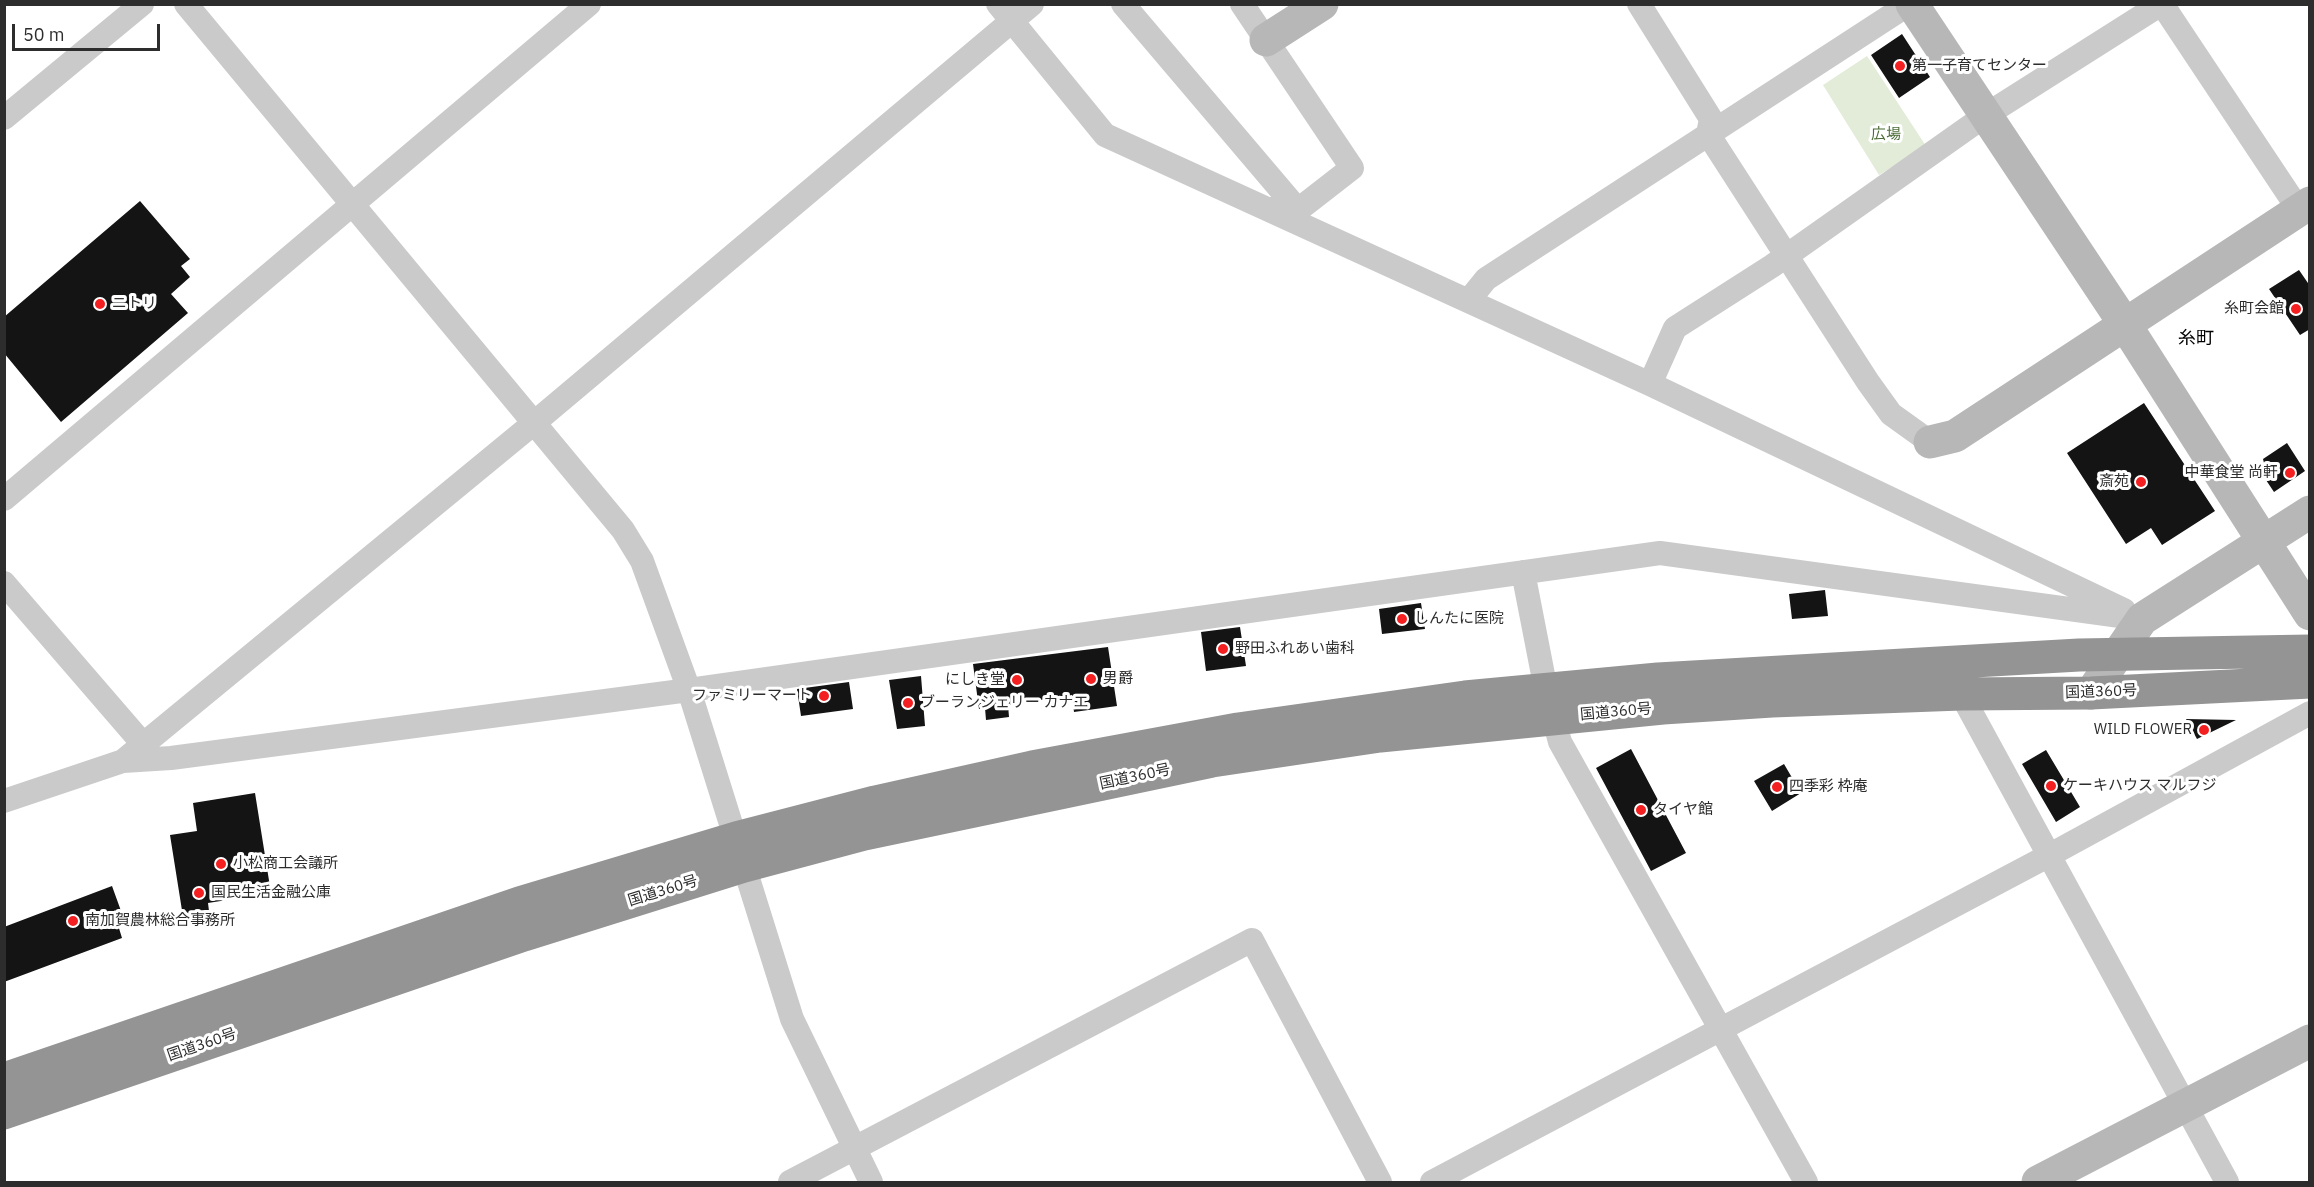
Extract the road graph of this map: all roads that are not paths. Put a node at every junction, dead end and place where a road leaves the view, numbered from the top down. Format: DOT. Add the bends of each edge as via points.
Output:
graph roads {
  1 [pos="142,4"];
  2 [pos="186,4"];
  3 [pos="589,4"];
  4 [pos="1032,4"];
  5 [pos="1123,4"];
  6 [pos="1242,4"];
  7 [pos="1322,4"];
  8 [pos="1639,4"];
  9 [pos="2162,4"];
  10 [pos="1907,5"];
  11 [pos="1005,13"];
  12 [pos="1266,40"];
  13 [pos="1986,115"];
  14 [pos="4,118"];
  15 [pos="1708,134"];
  16 [pos="353,205"];
  17 [pos="2304,206"];
  18 [pos="1263,209"];
  19 [pos="1298,210"];
  20 [pos="1786,256"];
  21 [pos="1469,300"];
  22 [pos="2124,323"];
  23 [pos="1650,384"];
  24 [pos="534,423"];
  25 [pos="1930,442"];
  26 [pos="4,499"];
  27 [pos="2310,512"];
  28 [pos="2265,541"];
  29 [pos="1523,572"];
  30 [pos="4,583"];
  31 [pos="2310,614"];
  32 [pos="2142,619"];
  33 [pos="2310,651"];
  34 [pos="2119,654"];
  35 [pos="1944,663"];
  36 [pos="2310,682"];
  37 [pos="688,690"];
  38 [pos="2091,693"];
  39 [pos="1961,694"];
  40 [pos="1549,704"];
  41 [pos="2310,713"];
  42 [pos="143,744"];
  43 [pos="123,761"];
  44 [pos="4,801"];
  45 [pos="740,852"];
  46 [pos="2048,856"];
  47 [pos="1721,1029"];
  48 [pos="2310,1041"];
  49 [pos="4,1079"];
  50 [pos="2184,1104"];
  51 [pos="4,1113"];
  52 [pos="855,1147"];
  53 [pos="790,1182"];
  54 [pos="871,1182"];
  55 [pos="1380,1182"];
  56 [pos="1432,1182"];
  57 [pos="1806,1182"];
  58 [pos="2038,1182"];
  59 [pos="2227,1182"];
  1 -- 14 [label="street"];
  2 -- 16 [label="street"];
  3 -- 16 [label="street"];
  4 -- 11 [label="street"];
  5 -- 19 [label="street"];
  6 -- 12 [label="street"];
  7 -- 12 [label="street"];
  8 -- 15 [label="street" via="1711,119"];
  9 -- 13 [label="street"];
  9 -- 17 [label="street"];
  10 -- 13 [label="street"];
  10 -- 15 [label="street"];
  11 -- 18 [label="street" via="1105,135"];
  11 -- 24 [label="street"];
  12 -- 19 [label="street" via="1352,168"];
  13 -- 20 [label="street"];
  13 -- 22 [label="street"];
  15 -- 20 [label="street"];
  15 -- 21 [label="street" via="1486,279"];
  16 -- 24 [label="street"];
  16 -- 26 [label="street"];
  17 -- 22 [label="street"];
  18 -- 19 [label="street"];
  18 -- 21 [label="street"];
  20 -- 23 [label="street" via="1675,328"];
  20 -- 25 [label="street" via="1891,414"];
  21 -- 23 [label="street"];
  22 -- 25 [label="street" via="1955,436"];
  22 -- 28 [label="street"];
  23 -- 32 [label="street"];
  24 -- 37 [label="street" via="623,530 642,561"];
  24 -- 42 [label="street"];
  27 -- 28 [label="street"];
  28 -- 31 [label="street"];
  28 -- 32 [label="street"];
  29 -- 32 [label="street" via="1660,553"];
  29 -- 37 [label="street"];
  29 -- 40 [label="street"];
  30 -- 42 [label="street"];
  32 -- 34 [label="street"];
  33 -- 34 [label="highway, 国道360号"];
  34 -- 35 [label="highway, 国道360号"];
  34 -- 38 [label="street"];
  35 -- 39 [label="street"];
  35 -- 40 [label="highway, 国道360号" via="1658,679"];
  36 -- 38 [label="highway, 国道360号"];
  37 -- 43 [label="street" via="171,758"];
  37 -- 45 [label="street"];
  38 -- 39 [label="highway, 国道360号"];
  39 -- 40 [label="highway, 国道360号"];
  39 -- 46 [label="street"];
  40 -- 45 [label="highway, 国道360号" via="1465,697 1238,729 1032,767 875,802"];
  40 -- 47 [label="street" via="1560,742"];
  41 -- 46 [label="street"];
  42 -- 43 [label="street"];
  43 -- 44 [label="street"];
  45 -- 49 [label="highway, 国道360号" via="519,903"];
  45 -- 51 [label="highway, 国道360号" via="513,939"];
  45 -- 52 [label="street" via="792,1019"];
  46 -- 47 [label="street"];
  46 -- 50 [label="street"];
  47 -- 56 [label="street"];
  47 -- 57 [label="street"];
  48 -- 50 [label="street"];
  50 -- 58 [label="street"];
  50 -- 59 [label="street"];
  52 -- 53 [label="street"];
  52 -- 54 [label="street"];
  52 -- 55 [label="street" via="1252,940"];
}
